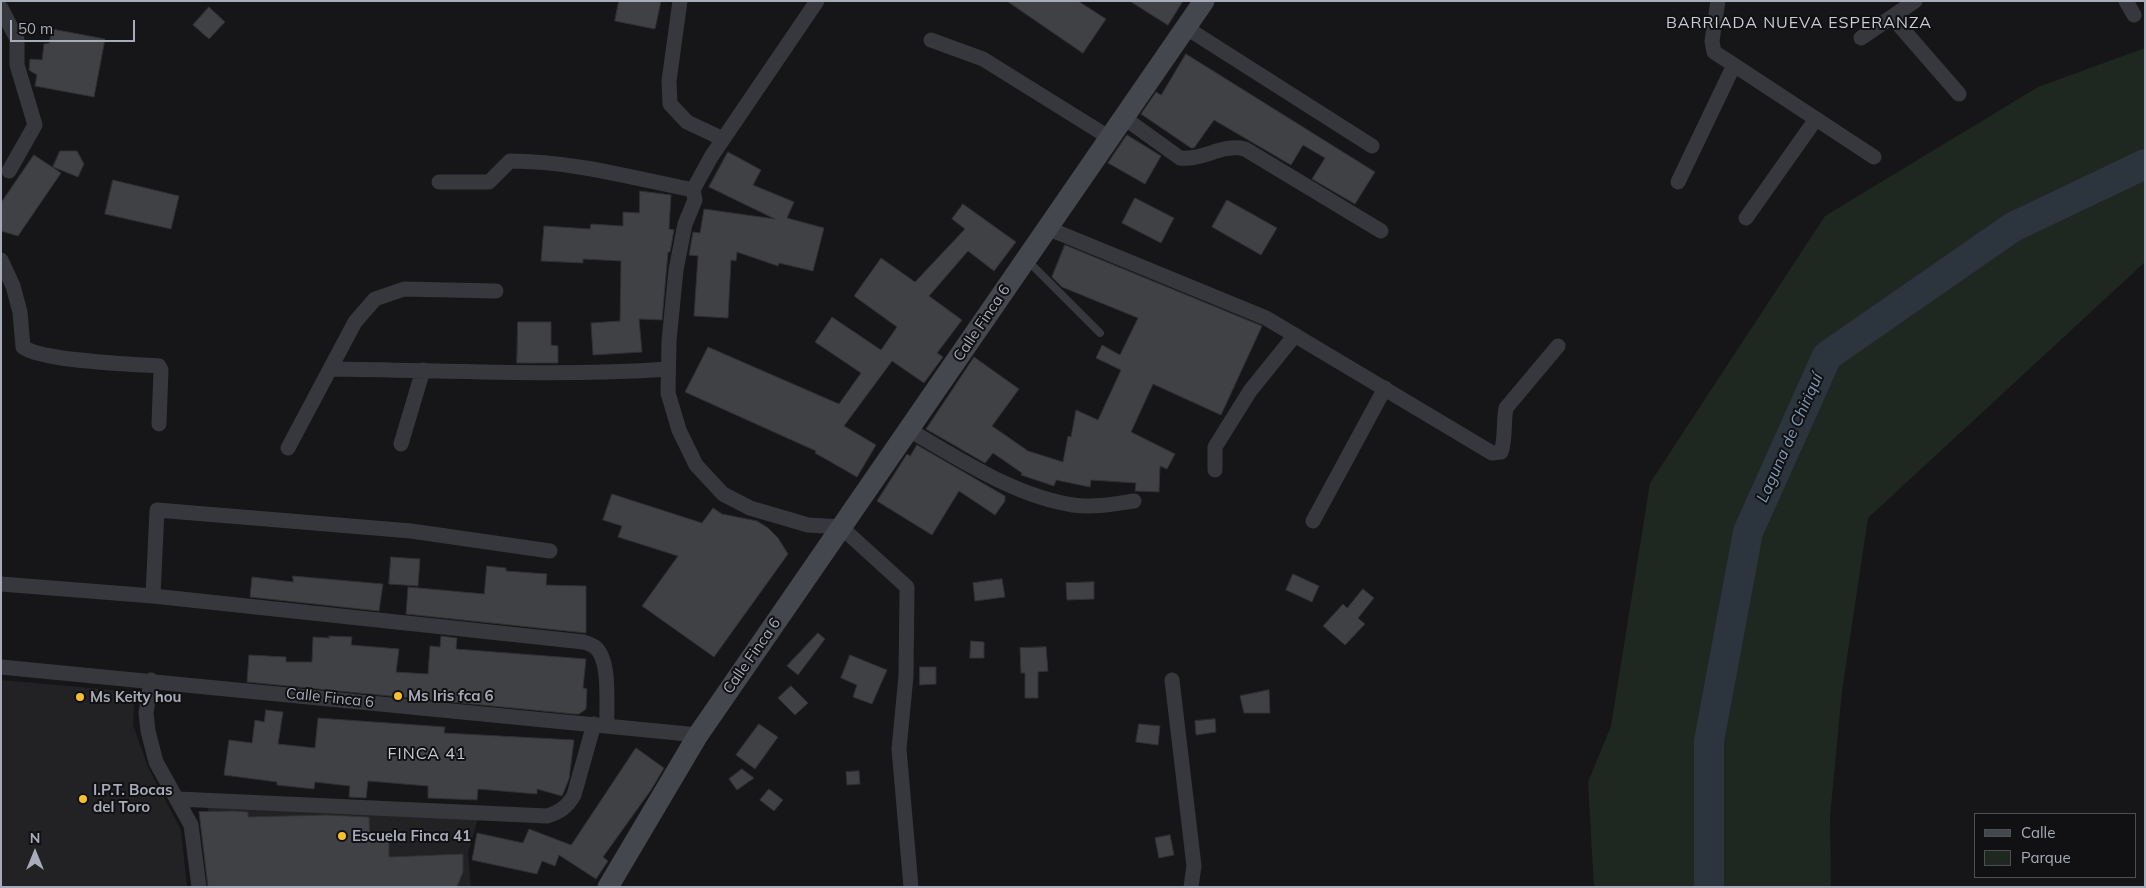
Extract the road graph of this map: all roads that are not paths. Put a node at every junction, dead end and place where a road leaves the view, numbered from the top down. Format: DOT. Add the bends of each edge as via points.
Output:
graph roads {
  1 [pos="680,1"];
  2 [pos="817,1"];
  3 [pos="1718,1"];
  4 [pos="1915,1"];
  5 [pos="2126,1"];
  6 [pos="1202,2"];
  7 [pos="1,8"];
  8 [pos="2134,15"];
  9 [pos="1892,17"];
  10 [pos="1185,27"];
  11 [pos="1861,38"];
  12 [pos="931,40"];
  13 [pos="1734,65"];
  14 [pos="1959,94"];
  15 [pos="1123,117"];
  16 [pos="1816,119"];
  17 [pos="1110,138"];
  18 [pos="723,139"];
  19 [pos="1372,146"];
  20 [pos="1874,157"];
  21 [pos="9,171"];
  22 [pos="439,182"];
  23 [pos="1678,182"];
  24 [pos="694,190"];
  25 [pos="1746,218"];
  26 [pos="1047,228"];
  27 [pos="1381,231"];
  28 [pos="1026,258"];
  29 [pos="1,260"];
  30 [pos="496,291"];
  31 [pos="1100,333"];
  32 [pos="1295,335"];
  33 [pos="1558,346"];
  34 [pos="330,369"];
  35 [pos="668,369"];
  36 [pos="423,370"];
  37 [pos="1385,388"];
  38 [pos="158,424"];
  39 [pos="910,430"];
  40 [pos="401,444"];
  41 [pos="288,448"];
  42 [pos="1215,470"];
  43 [pos="1134,501"];
  44 [pos="1313,521"];
  45 [pos="841,527"];
  46 [pos="550,551"];
  47 [pos="1,584"];
  48 [pos="153,596"];
  49 [pos="1,666"];
  50 [pos="150,680"];
  51 [pos="1172,680"];
  52 [pos="600,724"];
  53 [pos="698,735"];
  54 [pos="178,799"];
  55 [pos="199,887"];
  56 [pos="608,887"];
  57 [pos="911,887"];
  58 [pos="1191,887"];
  1 -- 18 [label="street" via="669,81 670,104 687,122"];
  2 -- 18 [label="street"];
  3 -- 13 [label="street" via="1712,41 1714,52"];
  4 -- 9 [label="street"];
  5 -- 8 [label="street"];
  6 -- 10 [label="street, Calle Finca 6"];
  7 -- 21 [label="street" via="17,39 18,65 35,125"];
  9 -- 11 [label="street"];
  9 -- 14 [label="street"];
  10 -- 15 [label="street, Calle Finca 6"];
  10 -- 19 [label="street"];
  12 -- 17 [label="street" via="983,59"];
  13 -- 16 [label="street"];
  13 -- 23 [label="street"];
  15 -- 17 [label="street, Calle Finca 6"];
  15 -- 27 [label="street" via="1180,158 1190,159 1236,146 1245,149"];
  16 -- 20 [label="street"];
  16 -- 25 [label="street"];
  17 -- 26 [label="street, Calle Finca 6"];
  18 -- 24 [label="street"];
  22 -- 24 [label="street" via="489,182 510,161 535,161"];
  24 -- 35 [label="street" via="676,270"];
  26 -- 28 [label="street, Calle Finca 6"];
  26 -- 32 [label="street" via="1266,318"];
  28 -- 31 [label="lane"];
  28 -- 39 [label="street, Calle Finca 6"];
  29 -- 38 [label="street" via="20,312 23,347 30,352 61,357 158,366 161,373"];
  30 -- 34 [label="street" via="404,289 375,299 355,322"];
  32 -- 37 [label="street"];
  32 -- 42 [label="street" via="1250,391 1215,447"];
  33 -- 37 [label="street" via="1506,408 1501,452 1492,454"];
  34 -- 36 [label="street"];
  34 -- 41 [label="street"];
  35 -- 36 [label="street" via="522,373"];
  35 -- 45 [label="street" via="668,393 679,430 696,465 723,494 750,508 808,525"];
  36 -- 40 [label="street"];
  37 -- 44 [label="street"];
  39 -- 43 [label="street" via="978,469 1036,496 1074,505 1104,506"];
  39 -- 45 [label="street, Calle Finca 6"];
  45 -- 53 [label="street, Calle Finca 6"];
  45 -- 57 [label="street" via="907,587 906,676 899,749"];
  46 -- 48 [label="street" via="411,532 157,510"];
  47 -- 48 [label="street"];
  48 -- 52 [label="street" via="584,642 594,646 606,666"];
  49 -- 50 [label="street, Calle Finca 6"];
  50 -- 52 [label="street, Calle Finca 6"];
  50 -- 54 [label="street" via="146,713 148,731 156,762"];
  51 -- 58 [label="street" via="1194,866"];
  52 -- 53 [label="street, Calle Finca 6"];
  52 -- 54 [label="street" via="574,795 568,805 547,816"];
  53 -- 56 [label="street"];
  54 -- 55 [label="street" via="190,824"];
}
